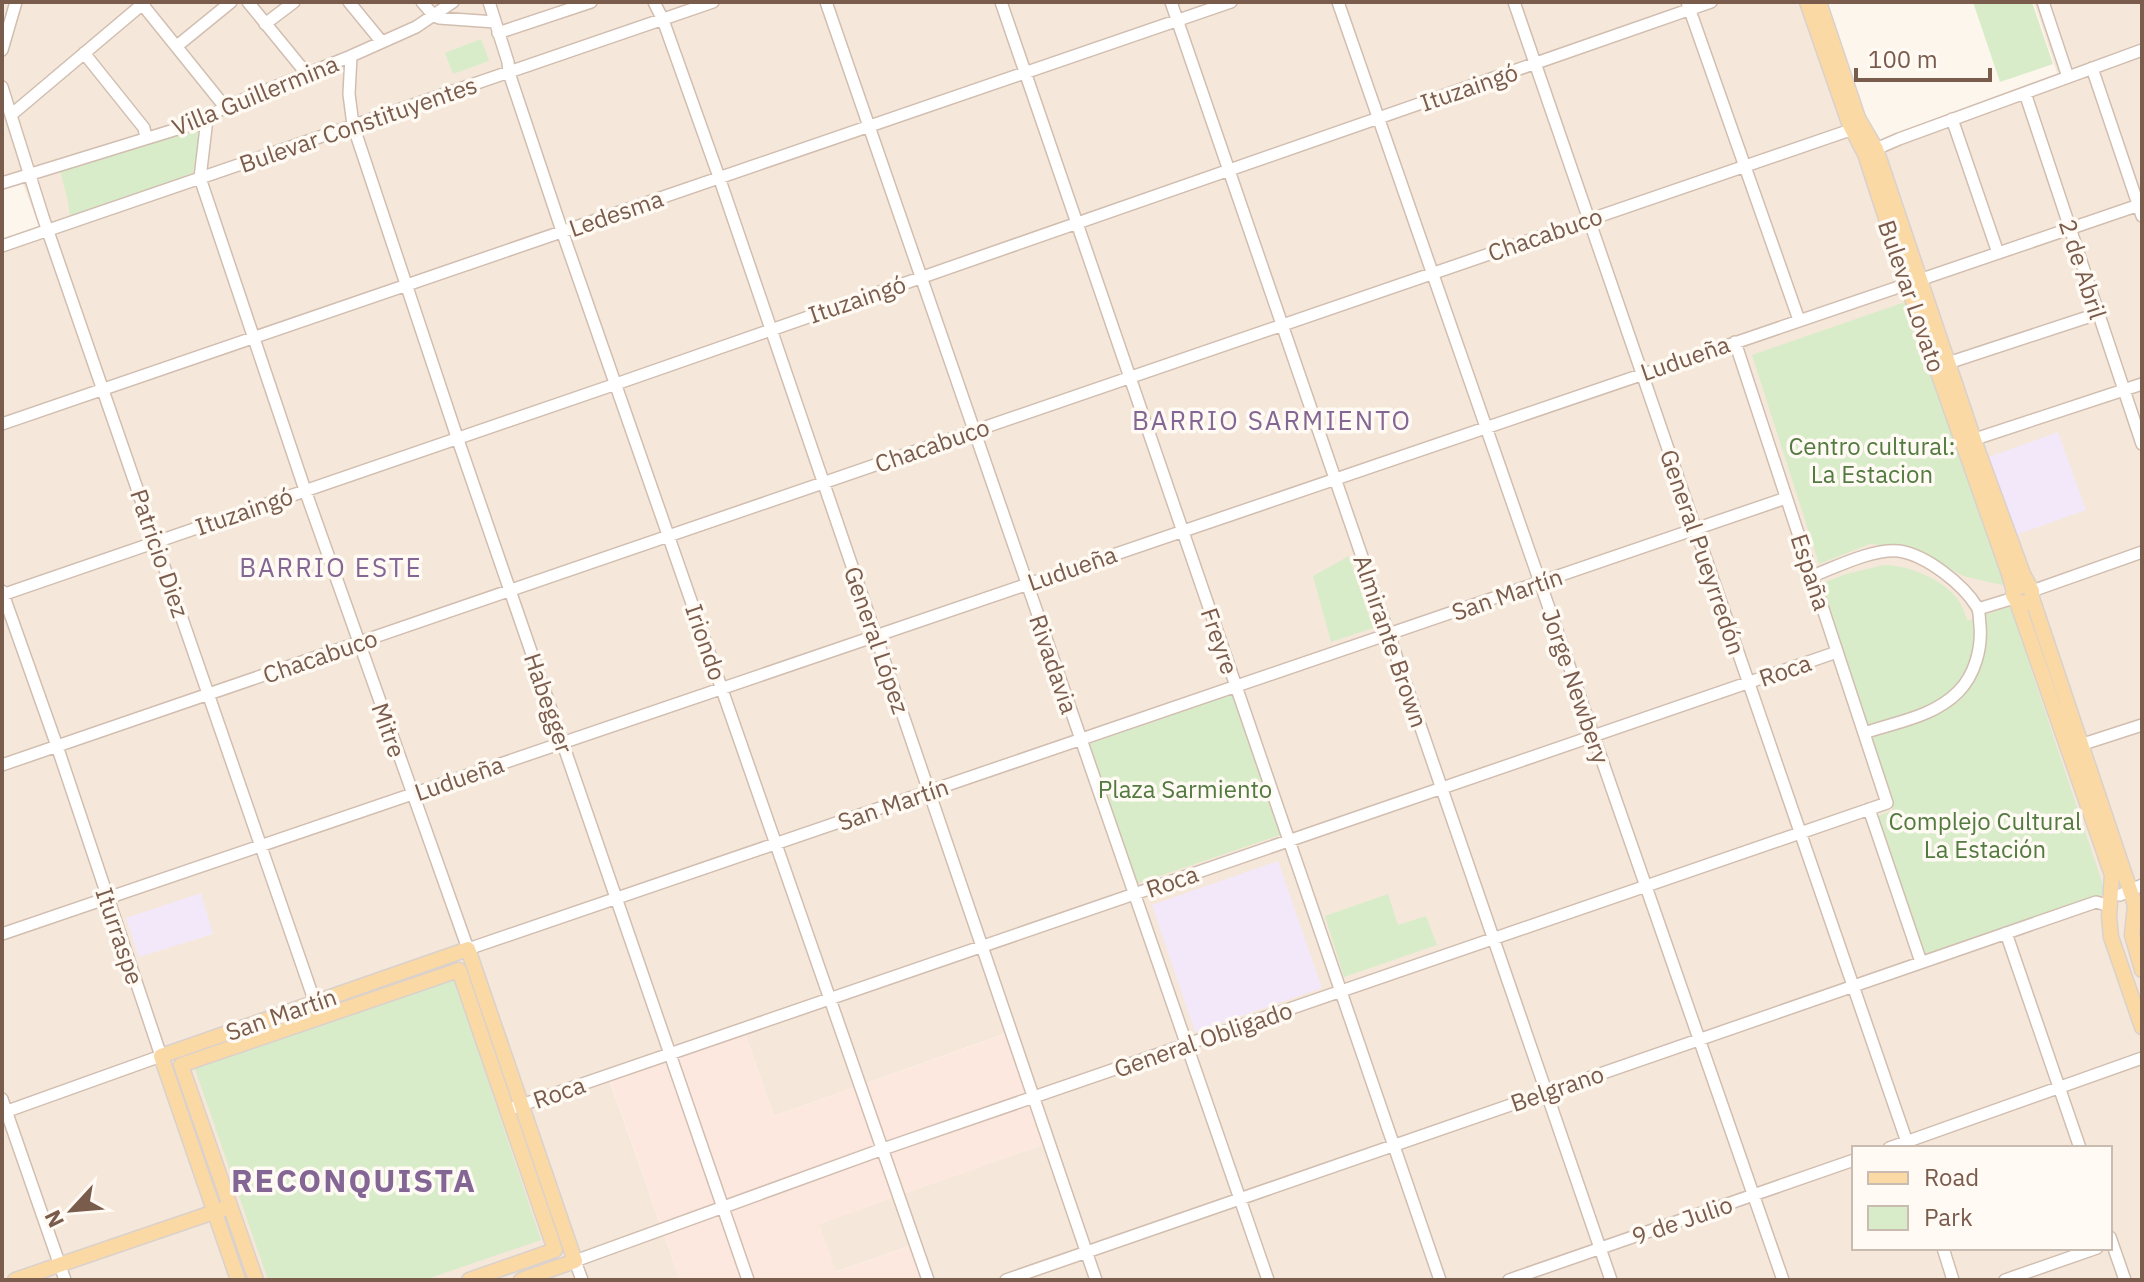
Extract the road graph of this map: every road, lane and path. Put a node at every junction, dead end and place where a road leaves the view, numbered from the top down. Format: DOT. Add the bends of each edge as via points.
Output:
graph roads {
  1 [pos="3,2"];
  2 [pos="16,2"];
  3 [pos="231,2"];
  4 [pos="248,2"];
  5 [pos="294,2"];
  6 [pos="349,2"];
  7 [pos="422,2"];
  8 [pos="453,2"];
  9 [pos="489,2"];
  10 [pos="591,2"];
  11 [pos="654,2"];
  12 [pos="713,2"];
  13 [pos="826,2"];
  14 [pos="1001,2"];
  15 [pos="1171,2"];
  16 [pos="1231,2"];
  17 [pos="1338,2"];
  18 [pos="1514,2"];
  19 [pos="1711,2"];
  20 [pos="1807,2"];
  21 [pos="1819,2"];
  22 [pos="2043,2"];
  23 [pos="144,3"];
  24 [pos="1688,6"];
  25 [pos="11,15"];
  26 [pos="434,16"];
  27 [pos="663,20"];
  28 [pos="1177,20"];
  29 [pos="265,24"];
  30 [pos="497,27"];
  31 [pos="381,41"];
  32 [pos="177,46"];
  33 [pos="2,50"];
  34 [pos="2142,50"];
  35 [pos="84,53"];
  36 [pos="351,56"];
  37 [pos="1535,64"];
  38 [pos="508,68"];
  39 [pos="2092,68"];
  40 [pos="306,73"];
  41 [pos="1025,73"];
  42 [pos="2068,77"];
  43 [pos="2,87"];
  44 [pos="2025,93"];
  45 [pos="225,107"];
  46 [pos="11,115"];
  47 [pos="1378,118"];
  48 [pos="207,119"];
  49 [pos="1952,119"];
  50 [pos="353,125"];
  51 [pos="868,127"];
  52 [pos="1858,128"];
  53 [pos="146,138"];
  54 [pos="1870,151"];
  55 [pos="1745,166"];
  56 [pos="1228,170"];
  57 [pos="29,174"];
  58 [pos="719,177"];
  59 [pos="200,178"];
  60 [pos="2,183"];
  61 [pos="2141,208"];
  62 [pos="1590,219"];
  63 [pos="1076,223"];
  64 [pos="2069,228"];
  65 [pos="47,230"];
  66 [pos="562,231"];
  67 [pos="2,246"];
  68 [pos="1998,253"];
  69 [pos="1433,273"];
  70 [pos="920,277"];
  71 [pos="1913,282"];
  72 [pos="405,286"];
  73 [pos="2097,314"];
  74 [pos="1799,320"];
  75 [pos="1283,325"];
  76 [pos="770,329"];
  77 [pos="254,338"];
  78 [pos="1735,342"];
  79 [pos="1948,363"];
  80 [pos="1642,373"];
  81 [pos="1130,377"];
  82 [pos="616,384"];
  83 [pos="2142,384"];
  84 [pos="103,389"];
  85 [pos="2124,391"];
  86 [pos="2,424"];
  87 [pos="1486,426"];
  88 [pos="974,431"];
  89 [pos="457,437"];
  90 [pos="1968,442"];
  91 [pos="2142,444"];
  92 [pos="1335,478"];
  93 [pos="824,482"];
  94 [pos="305,490"];
  95 [pos="1786,498"];
  96 [pos="1695,529"];
  97 [pos="1183,530"];
  98 [pos="670,537"];
  99 [pos="156,542"];
  100 [pos="2142,552"];
  101 [pos="1812,576"];
  102 [pos="1540,582"];
  103 [pos="1027,583"];
  104 [pos="511,590"];
  105 [pos="2,594"];
  106 [pos="2023,595"];
  107 [pos="1978,609"];
  108 [pos="1388,634"];
  109 [pos="876,635"];
  110 [pos="358,643"];
  111 [pos="1837,652"];
  112 [pos="1748,683"];
  113 [pos="1236,686"];
  114 [pos="723,689"];
  115 [pos="209,694"];
  116 [pos="2142,725"];
  117 [pos="1864,733"];
  118 [pos="1593,736"];
  119 [pos="1080,740"];
  120 [pos="563,742"];
  121 [pos="57,746"];
  122 [pos="2075,747"];
  123 [pos="2,765"];
  124 [pos="1441,789"];
  125 [pos="929,791"];
  126 [pos="412,794"];
  127 [pos="1887,803"];
  128 [pos="1869,809"];
  129 [pos="1801,834"];
  130 [pos="1288,841"];
  131 [pos="776,844"];
  132 [pos="262,845"];
  133 [pos="1647,887"];
  134 [pos="1134,894"];
  135 [pos="108,898"];
  136 [pos="616,899"];
  137 [pos="2123,900"];
  138 [pos="2006,933"];
  139 [pos="2,934"];
  140 [pos="1494,940"];
  141 [pos="981,947"];
  142 [pos="468,949"];
  143 [pos="1921,962"];
  144 [pos="459,970"];
  145 [pos="2142,970"];
  146 [pos="1852,986"];
  147 [pos="1341,992"];
  148 [pos="830,999"];
  149 [pos="315,1002"];
  150 [pos="320,1017"];
  151 [pos="2142,1027"];
  152 [pos="1699,1039"];
  153 [pos="1187,1045"];
  154 [pos="669,1054"];
  155 [pos="161,1056"];
  156 [pos="2142,1058"];
  157 [pos="2059,1088"];
  158 [pos="1545,1092"];
  159 [pos="1034,1097"];
  160 [pos="3,1108"];
  161 [pos="514,1108"];
  162 [pos="1393,1145"];
  163 [pos="1908,1145"];
  164 [pos="2079,1146"];
  165 [pos="883,1149"];
  166 [pos="1852,1161"];
  167 [pos="1754,1195"];
  168 [pos="1239,1198"];
  169 [pos="231,1207"];
  170 [pos="723,1207"];
  171 [pos="215,1212"];
  172 [pos="2112,1244"];
  173 [pos="1600,1248"];
  174 [pos="1944,1250"];
  175 [pos="2091,1250"];
  176 [pos="1086,1251"];
  177 [pos="575,1261"];
  178 [pos="60,1265"];
  179 [pos="15,1280"];
  180 [pos="65,1280"];
  181 [pos="238,1280"];
  182 [pos="256,1280"];
  183 [pos="469,1280"];
  184 [pos="521,1280"];
  185 [pos="582,1280"];
  186 [pos="748,1280"];
  187 [pos="928,1280"];
  188 [pos="1006,1280"];
  189 [pos="1096,1280"];
  190 [pos="1268,1280"];
  191 [pos="1440,1280"];
  192 [pos="1509,1280"];
  193 [pos="1611,1280"];
  194 [pos="1783,1280"];
  195 [pos="1953,1280"];
  196 [pos="2005,1280"];
  197 [pos="2125,1280"];
  1 -- 25 [label="street"];
  2 -- 25 [label="street"];
  3 -- 32 [label="street"];
  4 -- 29 [label="street"];
  5 -- 29 [label="street"];
  6 -- 31 [label="street"];
  7 -- 26 [label="street"];
  8 -- 26 [label="street, Villa Guillermina"];
  9 -- 30 [label="street, Iriondo"];
  10 -- 30 [label="street"];
  11 -- 27 [label="street, General López"];
  12 -- 27 [label="street, Bulevar Constituyentes"];
  13 -- 51 [label="street, Rivadavia"];
  14 -- 41 [label="street, Freyre"];
  15 -- 28 [label="street, Almirante Brown"];
  16 -- 28 [label="street, Ledesma"];
  17 -- 47 [label="street, Jorge Newbery"];
  18 -- 37 [label="street, General Pueyrredón"];
  19 -- 24 [label="street, Ituzaingó"];
  20 -- 52 [label="main road, Bulevar Lovato"];
  21 -- 52 [label="main road, Bulevar Lovato"];
  22 -- 42 [label="street"];
  23 -- 32 [label="street"];
  23 -- 35 [label="street"];
  24 -- 37 [label="street, Ituzaingó"];
  24 -- 55 [label="street"];
  25 -- 33 [label="street"];
  26 -- 30 [label="street"];
  26 -- 31 [label="street, Villa Guillermina"];
  27 -- 38 [label="street, Bulevar Constituyentes"];
  27 -- 58 [label="street, General López"];
  28 -- 41 [label="street, Ledesma"];
  28 -- 56 [label="street, Almirante Brown"];
  29 -- 40 [label="street"];
  30 -- 38 [label="street, Iriondo"];
  31 -- 36 [label="street, Villa Guillermina"];
  32 -- 45 [label="street"];
  34 -- 39 [label="street"];
  35 -- 46 [label="street"];
  35 -- 53 [label="street" via="144,128"];
  36 -- 40 [label="street, Villa Guillermina"];
  36 -- 50 [label="street, Habegger"];
  37 -- 47 [label="street, Ituzaingó"];
  37 -- 62 [label="street, General Pueyrredón"];
  38 -- 50 [label="street, Bulevar Constituyentes"];
  38 -- 66 [label="street, Iriondo"];
  39 -- 42 [label="street"];
  39 -- 61 [label="street"];
  40 -- 45 [label="street, Villa Guillermina"];
  41 -- 51 [label="street, Ledesma"];
  41 -- 63 [label="street, Freyre"];
  42 -- 44 [label="street"];
  43 -- 46 [label="street, Patricio Diez"];
  44 -- 49 [label="street"];
  44 -- 64 [label="street, 2 de Abril"];
  45 -- 48 [label="street, Villa Guillermina"];
  46 -- 57 [label="street, Patricio Diez"];
  47 -- 56 [label="street, Ituzaingó"];
  47 -- 69 [label="street, Jorge Newbery"];
  48 -- 53 [label="street, Villa Guillermina"];
  48 -- 59 [label="street"];
  49 -- 54 [label="street"];
  49 -- 68 [label="street"];
  50 -- 59 [label="street, Bulevar Constituyentes"];
  50 -- 72 [label="street, Habegger"];
  51 -- 58 [label="street, Ledesma"];
  51 -- 70 [label="street, Rivadavia"];
  52 -- 54 [label="main road, Bulevar Lovato"];
  52 -- 55 [label="street, Chacabuco"];
  53 -- 57 [label="street, Villa Guillermina"];
  54 -- 71 [label="main road, Bulevar Lovato"];
  55 -- 62 [label="street, Chacabuco"];
  55 -- 74 [label="street"];
  56 -- 63 [label="street, Ituzaingó"];
  56 -- 75 [label="street, Almirante Brown"];
  57 -- 60 [label="street, Villa Guillermina"];
  57 -- 65 [label="street, Patricio Diez"];
  58 -- 66 [label="street, Ledesma"];
  58 -- 76 [label="street, General López"];
  59 -- 65 [label="street, Bulevar Constituyentes"];
  59 -- 77 [label="street, Mitre"];
  61 -- 64 [label="street, Ludueña"];
  62 -- 69 [label="street, Chacabuco"];
  62 -- 80 [label="street, General Pueyrredón"];
  63 -- 70 [label="street, Ituzaingó"];
  63 -- 81 [label="street, Freyre"];
  64 -- 68 [label="street, Ludueña"];
  64 -- 73 [label="street, 2 de Abril"];
  65 -- 67 [label="street, Bulevar Constituyentes"];
  65 -- 84 [label="street, Patricio Diez"];
  66 -- 72 [label="street, Ledesma"];
  66 -- 82 [label="street, Iriondo"];
  68 -- 71 [label="street, Ludueña"];
  69 -- 75 [label="street, Chacabuco"];
  69 -- 87 [label="street, Jorge Newbery"];
  70 -- 76 [label="street, Ituzaingó"];
  70 -- 88 [label="street, Rivadavia"];
  71 -- 74 [label="street, Ludueña"];
  71 -- 79 [label="main road, Bulevar Lovato"];
  71 -- 90 [label="main road, Bulevar Lovato"];
  72 -- 77 [label="street, Ledesma"];
  72 -- 89 [label="street, Habegger"];
  73 -- 79 [label="street"];
  73 -- 85 [label="street, 2 de Abril"];
  74 -- 78 [label="street, Ludueña"];
  75 -- 81 [label="street, Chacabuco"];
  75 -- 92 [label="street, Almirante Brown"];
  76 -- 82 [label="street, Ituzaingó"];
  76 -- 93 [label="street, General López"];
  77 -- 84 [label="street, Ledesma"];
  77 -- 94 [label="street, Mitre"];
  78 -- 80 [label="street, Ludueña"];
  78 -- 95 [label="street, España"];
  79 -- 90 [label="main road, Bulevar Lovato"];
  80 -- 87 [label="street, Ludueña"];
  80 -- 96 [label="street, General Pueyrredón"];
  81 -- 88 [label="street, Chacabuco"];
  81 -- 97 [label="street, Freyre"];
  82 -- 89 [label="street, Ituzaingó"];
  82 -- 98 [label="street, Iriondo"];
  83 -- 85 [label="street"];
  84 -- 86 [label="street, Ledesma"];
  84 -- 99 [label="street, Patricio Diez"];
  85 -- 90 [label="street"];
  85 -- 91 [label="street, 2 de Abril"];
  87 -- 92 [label="street, Ludueña"];
  87 -- 102 [label="street, Jorge Newbery"];
  88 -- 93 [label="street, Chacabuco"];
  88 -- 103 [label="street, Rivadavia"];
  89 -- 94 [label="street, Ituzaingó"];
  89 -- 104 [label="street, Habegger"];
  90 -- 106 [label="main road, Bulevar Lovato" via="2009,574"];
  92 -- 97 [label="street, Ludueña"];
  92 -- 108 [label="street, Almirante Brown"];
  93 -- 98 [label="street, Chacabuco"];
  93 -- 109 [label="street, General López"];
  94 -- 99 [label="street, Ituzaingó"];
  94 -- 110 [label="street, Mitre"];
  95 -- 96 [label="street, San Martín"];
  95 -- 101 [label="street, España"];
  96 -- 102 [label="street, San Martín"];
  96 -- 112 [label="street, General Pueyrredón"];
  97 -- 103 [label="street, Ludueña"];
  97 -- 113 [label="street, Freyre"];
  98 -- 104 [label="street, Chacabuco"];
  98 -- 114 [label="street, Iriondo"];
  99 -- 105 [label="street, Ituzaingó"];
  99 -- 115 [label="street, Patricio Diez"];
  100 -- 106 [label="street"];
  101 -- 107 [label="street" via="1879,552 1899,551 1931,563"];
  101 -- 111 [label="street, España"];
  102 -- 108 [label="street, San Martín"];
  102 -- 118 [label="street, Jorge Newbery"];
  103 -- 109 [label="street, Ludueña"];
  103 -- 119 [label="street, Rivadavia"];
  104 -- 110 [label="street, Chacabuco"];
  104 -- 120 [label="street, Habegger"];
  105 -- 121 [label="street, Iturraspe"];
  106 -- 107 [label="street"];
  106 -- 122 [label="main road, Bulevar Lovato"];
  107 -- 117 [label="street" via="1977,660 1957,693 1929,712"];
  108 -- 113 [label="street, San Martín"];
  108 -- 124 [label="street, Almirante Brown"];
  109 -- 114 [label="street, Ludueña"];
  109 -- 125 [label="street, General López"];
  110 -- 115 [label="street, Chacabuco"];
  110 -- 126 [label="street, Mitre"];
  111 -- 112 [label="street, Roca"];
  111 -- 117 [label="street, España"];
  112 -- 118 [label="street, Roca"];
  112 -- 129 [label="street, General Pueyrredón"];
  113 -- 119 [label="street, San Martín"];
  113 -- 130 [label="street, Freyre"];
  114 -- 120 [label="street, Ludueña"];
  114 -- 131 [label="street, Iriondo"];
  115 -- 121 [label="street, Chacabuco"];
  115 -- 132 [label="street, Patricio Diez"];
  116 -- 122 [label="street"];
  117 -- 127 [label="street, España"];
  118 -- 124 [label="street, Roca"];
  118 -- 133 [label="street, Jorge Newbery"];
  119 -- 125 [label="street, San Martín"];
  119 -- 134 [label="street, Rivadavia"];
  120 -- 126 [label="street, Ludueña"];
  120 -- 136 [label="street, Habegger"];
  121 -- 123 [label="street, Chacabuco"];
  121 -- 135 [label="street, Iturraspe"];
  122 -- 137 [label="main road, Bulevar Lovato"];
  122 -- 137 [label="main road, Bulevar Lovato"];
  124 -- 130 [label="street, Roca"];
  124 -- 140 [label="street, Almirante Brown"];
  125 -- 131 [label="street, San Martín"];
  125 -- 141 [label="street, General López"];
  126 -- 132 [label="street, Ludueña"];
  126 -- 142 [label="street, Mitre"];
  127 -- 128 [label="street, General Obligado"];
  128 -- 129 [label="street, General Obligado"];
  128 -- 143 [label="street"];
  129 -- 133 [label="street, General Obligado"];
  129 -- 146 [label="street, General Pueyrredón"];
  130 -- 134 [label="street, Roca"];
  130 -- 147 [label="street, Freyre"];
  131 -- 136 [label="street, San Martín"];
  131 -- 148 [label="street, Iriondo"];
  132 -- 135 [label="street, Ludueña"];
  132 -- 149 [label="street, Patricio Diez"];
  133 -- 140 [label="street, General Obligado"];
  133 -- 152 [label="street, Jorge Newbery"];
  134 -- 141 [label="street, Roca"];
  134 -- 153 [label="street, Rivadavia"];
  135 -- 139 [label="street, Ludueña"];
  135 -- 155 [label="street, Iturraspe"];
  136 -- 142 [label="street, San Martín"];
  136 -- 154 [label="street, Habegger"];
  137 -- 138 [label="street, Belgrano" via="2096,902"];
  137 -- 145 [label="main road, Bulevar Lovato"];
  137 -- 151 [label="main road, Bulevar Lovato" via="2109,924"];
  138 -- 143 [label="street, Belgrano"];
  138 -- 157 [label="street"];
  140 -- 147 [label="street, General Obligado"];
  140 -- 158 [label="street, Almirante Brown"];
  141 -- 148 [label="street, Roca"];
  141 -- 159 [label="street, General López"];
  142 -- 149 [label="main road, San Martín"];
  142 -- 161 [label="main road, Mitre"];
  143 -- 146 [label="street, Belgrano"];
  144 -- 150 [label="main road, San Martín"];
  144 -- 161 [label="main road, Mitre"];
  146 -- 152 [label="street, Belgrano"];
  146 -- 163 [label="street, General Pueyrredón"];
  147 -- 153 [label="street, General Obligado"];
  147 -- 162 [label="street, Freyre"];
  148 -- 154 [label="street, Roca"];
  148 -- 165 [label="street, Iriondo"];
  149 -- 150 [label="street, Patricio Diez"];
  149 -- 155 [label="main road, San Martín"];
  150 -- 169 [label="main road, San Martín" via="181,1065"];
  152 -- 158 [label="street, Belgrano"];
  152 -- 167 [label="street, Jorge Newbery"];
  153 -- 159 [label="street, General Obligado"];
  153 -- 168 [label="street, Rivadavia"];
  154 -- 161 [label="street, Roca"];
  154 -- 170 [label="street, Habegger"];
  155 -- 160 [label="street, San Martín"];
  155 -- 171 [label="main road, Iturraspe"];
  156 -- 157 [label="street"];
  157 -- 163 [label="street"];
  157 -- 164 [label="street"];
  158 -- 162 [label="street, Belgrano"];
  158 -- 173 [label="street, Almirante Brown"];
  159 -- 165 [label="street, General Obligado"];
  159 -- 176 [label="street, General López"];
  160 -- 178 [label="street"];
  161 -- 177 [label="main road, Mitre"];
  161 -- 183 [label="main road, Mitre" via="555,1250"];
  162 -- 168 [label="street, Belgrano"];
  162 -- 191 [label="street, Freyre"];
  165 -- 170 [label="street, General Obligado"];
  165 -- 187 [label="street, Iriondo"];
  166 -- 167 [label="street, 9 de Julio"];
  167 -- 173 [label="street, 9 de Julio"];
  167 -- 194 [label="street, Jorge Newbery"];
  168 -- 176 [label="street, Belgrano"];
  168 -- 190 [label="street, Rivadavia"];
  169 -- 171 [label="main road"];
  169 -- 182 [label="main road"];
  170 -- 177 [label="street, General Obligado"];
  170 -- 186 [label="street, Habegger"];
  171 -- 178 [label="main road"];
  171 -- 181 [label="main road, Iturraspe"];
  172 -- 197 [label="street"];
  173 -- 192 [label="street, 9 de Julio"];
  173 -- 193 [label="street, Almirante Brown"];
  174 -- 195 [label="street"];
  175 -- 196 [label="street"];
  176 -- 188 [label="street, Belgrano"];
  176 -- 189 [label="street, General López"];
  177 -- 184 [label="main road, General Obligado"];
  177 -- 185 [label="street, Mitre"];
  178 -- 179 [label="main road"];
  178 -- 180 [label="street"];
}
